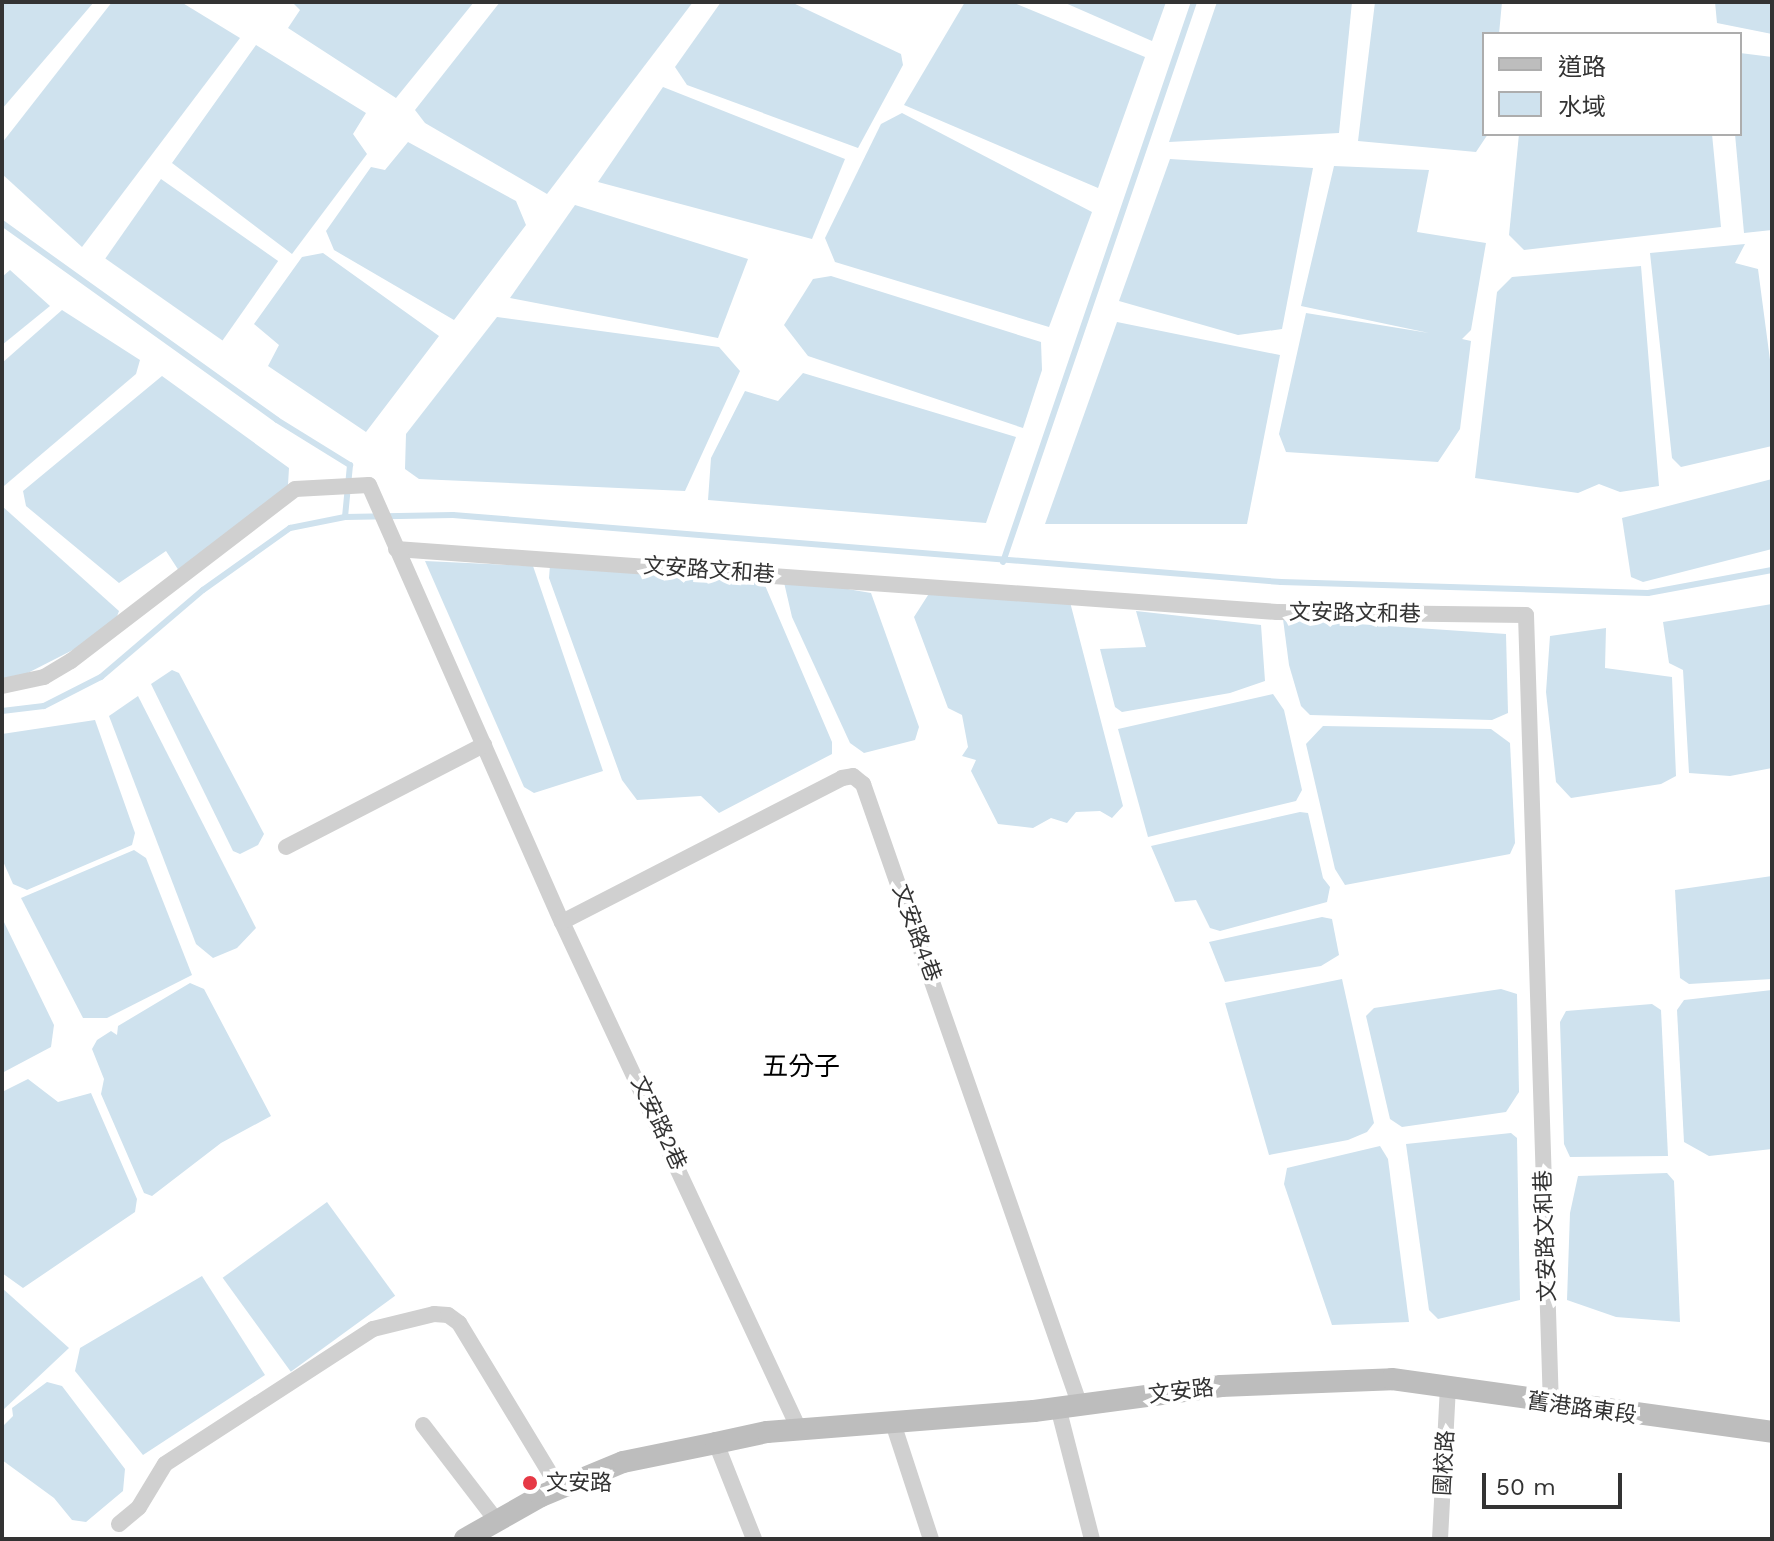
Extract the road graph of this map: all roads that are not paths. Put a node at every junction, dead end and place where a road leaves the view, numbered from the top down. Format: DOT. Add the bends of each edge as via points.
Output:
graph roads {
  1 [pos="393,542"];
  2 [pos="2,686"];
  3 [pos="484,745"];
  4 [pos="286,847"];
  5 [pos="562,922"];
  6 [pos="1392,1379"];
  7 [pos="1448,1387"];
  8 [pos="1068,1405"];
  9 [pos="1551,1405"];
  10 [pos="892,1420"];
  11 [pos="423,1425"];
  12 [pos="799,1429"];
  13 [pos="1772,1432"];
  14 [pos="716,1443"];
  15 [pos="559,1488"];
  16 [pos="496,1520"];
  17 [pos="119,1524"];
  18 [pos="465,1539"];
  19 [pos="754,1539"];
  20 [pos="931,1539"];
  21 [pos="1092,1539"];
  22 [pos="1440,1539"];
  1 -- 2 [label="street, 文安路2巷" via="369,485 295,489 71,661 44,677"];
  1 -- 3 [label="street, 文安路2巷"];
  1 -- 9 [label="street, 文安路文和巷" via="1277,612 1526,615"];
  3 -- 4 [label="street"];
  3 -- 5 [label="street, 文安路2巷"];
  5 -- 8 [label="street, 文安路4巷" via="842,778 853,776 863,784"];
  5 -- 12 [label="street, 文安路2巷"];
  6 -- 7 [label="street, 舊港路東段"];
  6 -- 8 [label="street, 文安路" via="1221,1386"];
  7 -- 9 [label="street, 舊港路東段"];
  7 -- 22 [label="street, 國校路"];
  8 -- 10 [label="street, 文安路"];
  8 -- 21 [label="street"];
  9 -- 13 [label="street, 舊港路東段"];
  10 -- 12 [label="street, 文安路"];
  10 -- 20 [label="street"];
  11 -- 16 [label="street"];
  12 -- 14 [label="street, 文安路"];
  14 -- 15 [label="street, 文安路" via="623,1462"];
  14 -- 19 [label="street"];
  15 -- 16 [label="street, 文安路"];
  15 -- 17 [label="street" via="459,1323 434,1314 373,1329 165,1464 139,1507"];
  16 -- 18 [label="street, 文安路"];
}
